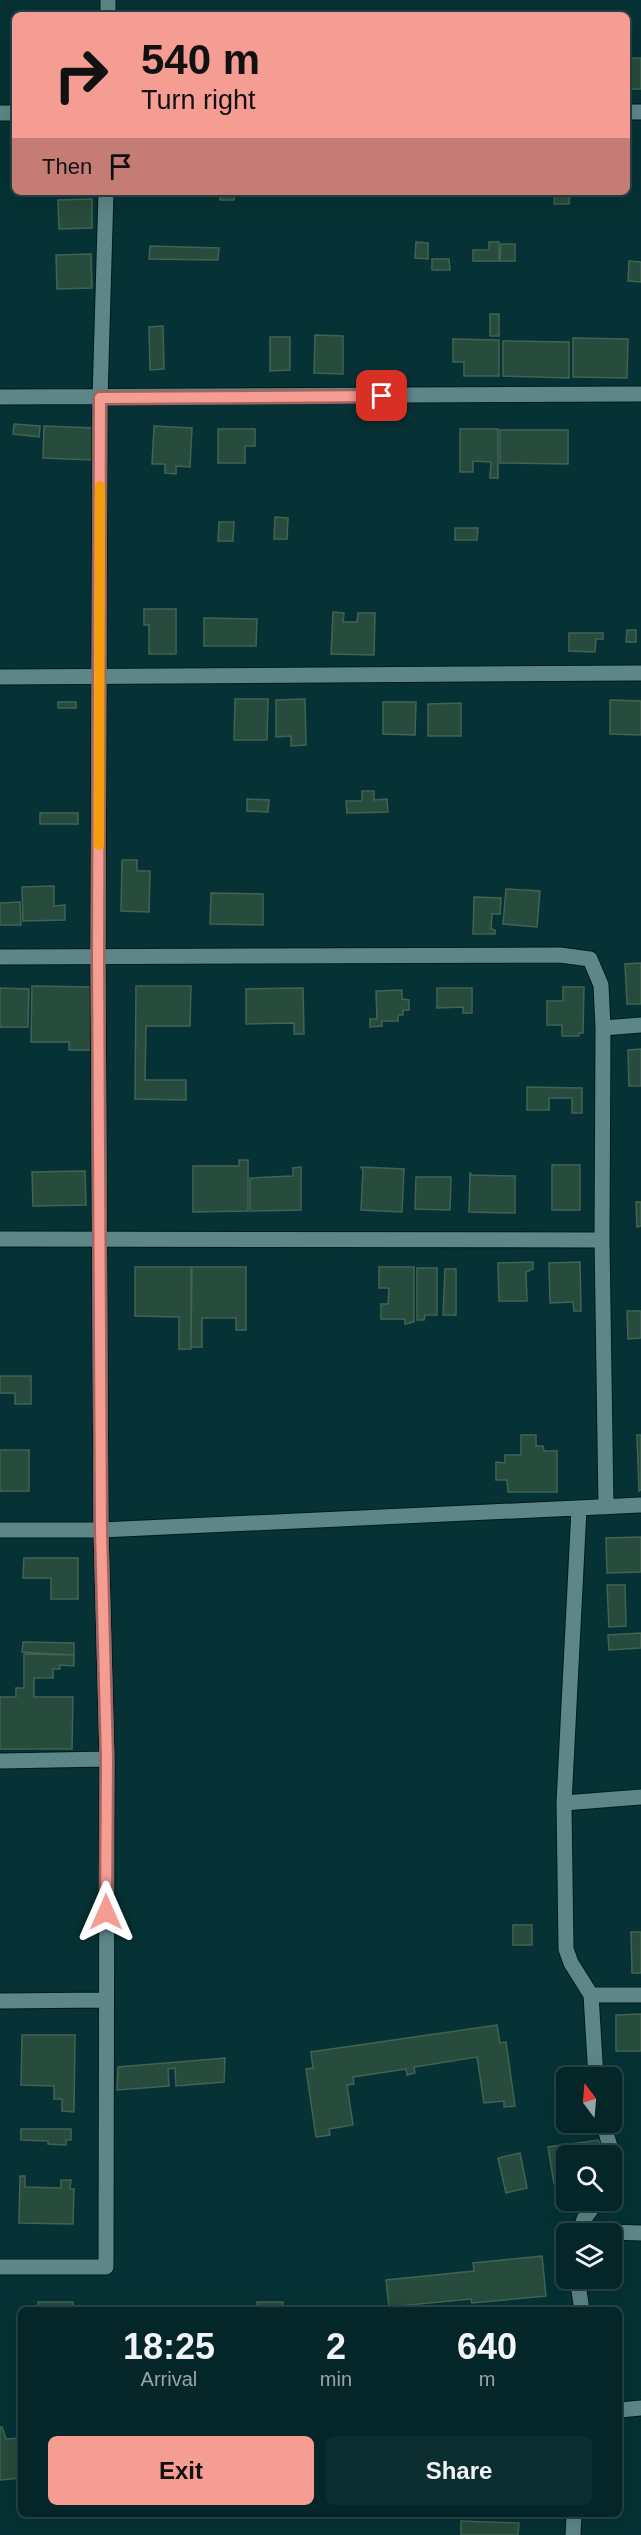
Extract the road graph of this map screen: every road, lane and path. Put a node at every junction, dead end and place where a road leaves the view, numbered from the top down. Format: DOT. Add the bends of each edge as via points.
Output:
graph roads {
  1 [pos="106,195"];
  2 [pos="641,394"];
  3 [pos="0,397"];
  4 [pos="100,398"];
  5 [pos="641,673"];
  6 [pos="0,676"];
  7 [pos="100,677"];
  8 [pos="0,957"];
  9 [pos="98,957"];
  10 [pos="641,1025"];
  11 [pos="603,1028"];
  12 [pos="0,1239"];
  13 [pos="100,1240"];
  14 [pos="602,1240"];
  15 [pos="641,1505"];
  16 [pos="606,1507"];
  17 [pos="579,1509"];
  18 [pos="0,1530"];
  19 [pos="101,1530"];
  20 [pos="107,1759"];
  21 [pos="0,1761"];
  22 [pos="641,1797"];
  23 [pos="564,1803"];
  24 [pos="591,1995"];
  25 [pos="641,1995"];
  26 [pos="105,2000"];
  27 [pos="0,2001"];
  28 [pos="595,2067"];
  29 [pos="622,2233"];
  30 [pos="641,2233"];
  31 [pos="0,2267"];
  32 [pos="579,2289"];
  33 [pos="582,2307"];
  34 [pos="641,2408"];
  35 [pos="622,2410"];
  36 [pos="574,2517"];
  37 [pos="573,2535"];
  1 -- 4 [label="street"];
  2 -- 4 [label="street"];
  3 -- 4 [label="street"];
  4 -- 7 [label="street"];
  5 -- 7 [label="street"];
  6 -- 7 [label="street"];
  7 -- 9 [label="street"];
  8 -- 9 [label="street"];
  9 -- 11 [label="street" via="560,955 590,959 601,986"];
  9 -- 13 [label="street"];
  10 -- 11 [label="street"];
  11 -- 14 [label="street"];
  12 -- 13 [label="street"];
  13 -- 14 [label="street"];
  13 -- 19 [label="street"];
  14 -- 16 [label="street"];
  15 -- 16 [label="street"];
  16 -- 17 [label="street"];
  17 -- 19 [label="street"];
  17 -- 23 [label="street"];
  18 -- 19 [label="street"];
  19 -- 20 [label="street"];
  20 -- 21 [label="street"];
  20 -- 26 [label="street"];
  22 -- 23 [label="street"];
  23 -- 24 [label="street" via="566,1949"];
  24 -- 25 [label="street"];
  24 -- 28 [label="street"];
  26 -- 27 [label="street"];
  26 -- 31 [label="street" via="106,2267"];
  29 -- 30 [label="street"];
  32 -- 33 [label="street"];
  34 -- 35 [label="street"];
  36 -- 37 [label="street"];
}
